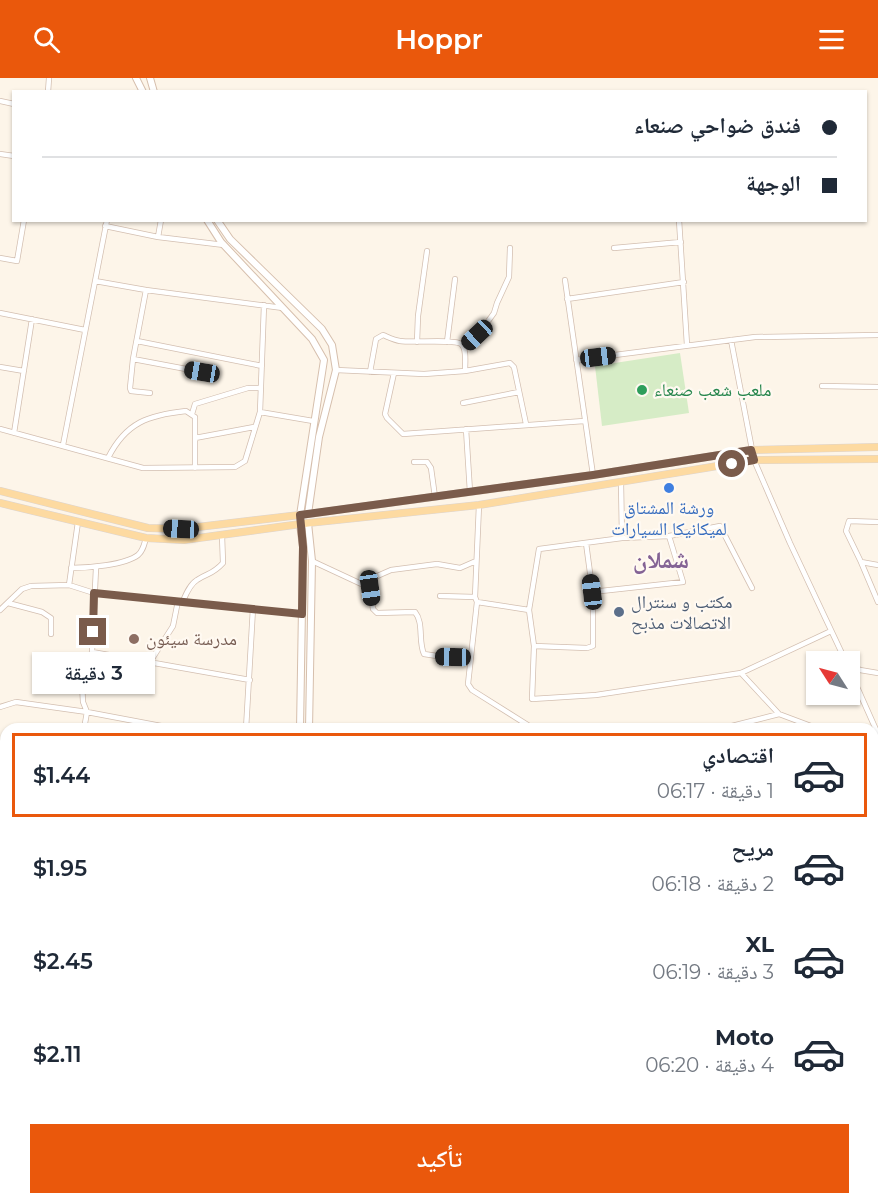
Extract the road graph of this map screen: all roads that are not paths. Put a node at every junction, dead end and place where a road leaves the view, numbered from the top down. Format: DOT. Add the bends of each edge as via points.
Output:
graph roads {
  1 [pos="24,222"];
  2 [pos="161,222"];
  3 [pos="208,222"];
  4 [pos="218,222"];
  5 [pos="679,222"];
  6 [pos="106,223"];
  7 [pos="158,237"];
  8 [pos="681,242"];
  9 [pos="224,245"];
  10 [pos="510,248"];
  11 [pos="614,248"];
  12 [pos="427,251"];
  13 [pos="0,258"];
  14 [pos="455,279"];
  15 [pos="565,280"];
  16 [pos="95,281"];
  17 [pos="684,282"];
  18 [pos="146,290"];
  19 [pos="567,299"];
  20 [pos="264,305"];
  21 [pos="283,308"];
  22 [pos="0,313"];
  23 [pos="32,320"];
  24 [pos="85,330"];
  25 [pos="878,335"];
  26 [pos="136,340"];
  27 [pos="730,340"];
  28 [pos="417,342"];
  29 [pos="447,342"];
  30 [pos="687,345"];
  31 [pos="464,347"];
  32 [pos="132,359"];
  33 [pos="576,360"];
  34 [pos="262,366"];
  35 [pos="0,367"];
  36 [pos="336,370"];
  37 [pos="24,371"];
  38 [pos="465,371"];
  39 [pos="202,372"];
  40 [pos="370,372"];
  41 [pos="394,373"];
  42 [pos="822,386"];
  43 [pos="878,387"];
  44 [pos="261,388"];
  45 [pos="519,392"];
  46 [pos="150,393"];
  47 [pos="464,403"];
  48 [pos="260,412"];
  49 [pos="192,414"];
  50 [pos="313,421"];
  51 [pos="584,421"];
  52 [pos="526,424"];
  53 [pos="254,427"];
  54 [pos="0,429"];
  55 [pos="466,429"];
  56 [pos="14,433"];
  57 [pos="195,438"];
  58 [pos="63,445"];
  59 [pos="878,447"];
  60 [pos="751,450"];
  61 [pos="108,458"];
  62 [pos="878,459"];
  63 [pos="754,460"];
  64 [pos="414,462"];
  65 [pos="195,468"];
  66 [pos="593,475"];
  67 [pos="621,482"];
  68 [pos="0,491"];
  69 [pos="470,492"];
  70 [pos="435,497"];
  71 [pos="0,503"];
  72 [pos="479,505"];
  73 [pos="304,515"];
  74 [pos="78,522"];
  75 [pos="878,522"];
  76 [pos="309,523"];
  77 [pos="300,524"];
  78 [pos="222,535"];
  79 [pos="669,536"];
  80 [pos="146,538"];
  81 [pos="622,538"];
  82 [pos="586,543"];
  83 [pos="312,561"];
  84 [pos="476,561"];
  85 [pos="861,562"];
  86 [pos="878,565"];
  87 [pos="71,568"];
  88 [pos="96,568"];
  89 [pos="69,585"];
  90 [pos="370,588"];
  91 [pos="752,588"];
  92 [pos="592,592"];
  93 [pos="94,593"];
  94 [pos="440,596"];
  95 [pos="877,599"];
  96 [pos="476,600"];
  97 [pos="180,601"];
  98 [pos="8,603"];
  99 [pos="253,608"];
  100 [pos="0,610"];
  101 [pos="529,610"];
  102 [pos="302,614"];
  103 [pos="831,631"];
  104 [pos="51,634"];
  105 [pos="534,646"];
  106 [pos="841,651"];
  107 [pos="92,652"];
  108 [pos="470,657"];
  109 [pos="150,662"];
  110 [pos="860,670"];
  111 [pos="741,673"];
  112 [pos="878,674"];
  113 [pos="250,680"];
  114 [pos="860,694"];
  115 [pos="0,707"];
  116 [pos="87,712"];
  117 [pos="778,714"];
  118 [pos="85,723"];
  119 [pos="145,723"];
  120 [pos="246,723"];
  121 [pos="300,723"];
  122 [pos="309,723"];
  123 [pos="524,723"];
  124 [pos="743,723"];
  125 [pos="803,723"];
  126 [pos="873,723"];
  1 -- 13 [label="street" via="17,261"];
  2 -- 7 [label="street"];
  3 -- 9 [label="street"];
  4 -- 36 [label="street" via="230,239 322,329 332,345"];
  5 -- 8 [label="street"];
  6 -- 7 [label="street"];
  6 -- 16 [label="street"];
  7 -- 9 [label="street"];
  8 -- 11 [label="street"];
  8 -- 17 [label="street"];
  9 -- 21 [label="street"];
  10 -- 31 [label="street" via="509,277 494,313"];
  12 -- 28 [label="street"];
  14 -- 29 [label="street"];
  15 -- 19 [label="street"];
  16 -- 18 [label="street"];
  16 -- 24 [label="street"];
  17 -- 19 [label="street"];
  17 -- 30 [label="street"];
  18 -- 20 [label="street"];
  18 -- 26 [label="street"];
  19 -- 33 [label="street"];
  20 -- 21 [label="street"];
  20 -- 34 [label="street"];
  21 -- 50 [label="street" via="312,339 324,360"];
  22 -- 23 [label="street"];
  23 -- 24 [label="street"];
  23 -- 37 [label="street"];
  24 -- 58 [label="street"];
  25 -- 27 [label="street"];
  26 -- 32 [label="street"];
  26 -- 34 [label="street"];
  27 -- 30 [label="street"];
  27 -- 60 [label="street"];
  28 -- 29 [label="street"];
  28 -- 40 [label="street" via="378,336"];
  29 -- 31 [label="street"];
  30 -- 33 [label="street"];
  31 -- 38 [label="street"];
  32 -- 39 [label="street"];
  32 -- 46 [label="street" via="131,391"];
  33 -- 51 [label="street"];
  34 -- 44 [label="street"];
  35 -- 37 [label="street"];
  36 -- 40 [label="street"];
  36 -- 73 [label="street"];
  37 -- 56 [label="street"];
  38 -- 41 [label="street"];
  38 -- 45 [label="street" via="510,363"];
  40 -- 41 [label="street"];
  41 -- 55 [label="street" via="386,414 403,434"];
  42 -- 43 [label="street"];
  44 -- 48 [label="street"];
  44 -- 49 [label="street" via="248,388 195,404"];
  45 -- 47 [label="street"];
  45 -- 52 [label="street"];
  48 -- 50 [label="street"];
  48 -- 53 [label="street"];
  49 -- 57 [label="street"];
  49 -- 61 [label="street" via="167,413 144,420 128,429"];
  50 -- 73 [label="street"];
  51 -- 52 [label="street"];
  51 -- 66 [label="street"];
  52 -- 55 [label="street"];
  53 -- 57 [label="street"];
  53 -- 65 [label="street" via="244,461 235,467"];
  54 -- 56 [label="street"];
  55 -- 69 [label="street"];
  56 -- 58 [label="street"];
  57 -- 65 [label="street"];
  58 -- 61 [label="street"];
  59 -- 60 [label="main road"];
  60 -- 63 [label="street"];
  60 -- 66 [label="main road"];
  61 -- 65 [label="street" via="143,468"];
  62 -- 63 [label="main road"];
  63 -- 67 [label="main road"];
  63 -- 103 [label="street"];
  64 -- 70 [label="street" via="427,462 431,468"];
  66 -- 69 [label="main road"];
  67 -- 72 [label="main road"];
  67 -- 81 [label="street"];
  68 -- 73 [label="main road" via="148,528 181,529"];
  69 -- 70 [label="main road"];
  70 -- 73 [label="main road"];
  71 -- 74 [label="main road"];
  72 -- 76 [label="main road"];
  72 -- 84 [label="street"];
  73 -- 76 [label="main road"];
  73 -- 77 [label="main road"];
  74 -- 80 [label="main road"];
  74 -- 87 [label="street"];
  75 -- 85 [label="street" via="849,521 846,531"];
  76 -- 77 [label="main road"];
  76 -- 83 [label="street"];
  77 -- 78 [label="main road"];
  77 -- 102 [label="street"];
  78 -- 80 [label="main road" via="184,540"];
  78 -- 97 [label="street" via="223,562 213,573 196,580"];
  79 -- 81 [label="street"];
  79 -- 91 [label="street" via="720,526"];
  79 -- 92 [label="street" via="683,582"];
  80 -- 88 [label="street" via="136,557"];
  81 -- 82 [label="street"];
  82 -- 92 [label="street"];
  82 -- 101 [label="street" via="539,549"];
  83 -- 90 [label="street"];
  83 -- 122 [label="street"];
  84 -- 90 [label="street" via="460,568 437,564 392,570 375,577"];
  84 -- 96 [label="street"];
  85 -- 86 [label="street"];
  85 -- 95 [label="street"];
  87 -- 88 [label="street"];
  87 -- 89 [label="street"];
  88 -- 93 [label="street"];
  89 -- 93 [label="street"];
  89 -- 98 [label="street" via="27,586"];
  90 -- 108 [label="street" via="377,613 415,612 423,654"];
  92 -- 105 [label="street" via="593,645"];
  93 -- 97 [label="street"];
  93 -- 107 [label="street"];
  94 -- 96 [label="street"];
  96 -- 101 [label="street"];
  96 -- 108 [label="street"];
  97 -- 99 [label="street"];
  97 -- 109 [label="street" via="173,626"];
  98 -- 100 [label="street"];
  98 -- 104 [label="street" via="51,618"];
  99 -- 102 [label="street"];
  99 -- 113 [label="street"];
  101 -- 105 [label="street"];
  102 -- 121 [label="street"];
  103 -- 106 [label="street"];
  103 -- 111 [label="street"];
  105 -- 111 [label="street" via="531,699 596,695"];
  107 -- 109 [label="street"];
  107 -- 116 [label="street" via="82,684"];
  108 -- 123 [label="street" via="468,684 472,690"];
  109 -- 113 [label="street"];
  110 -- 112 [label="street"];
  111 -- 117 [label="street"];
  113 -- 120 [label="street"];
  114 -- 126 [label="street"];
  115 -- 116 [label="street" via="16,702"];
  116 -- 118 [label="street"];
  116 -- 119 [label="street"];
  117 -- 124 [label="street"];
  117 -- 125 [label="street"];
}
